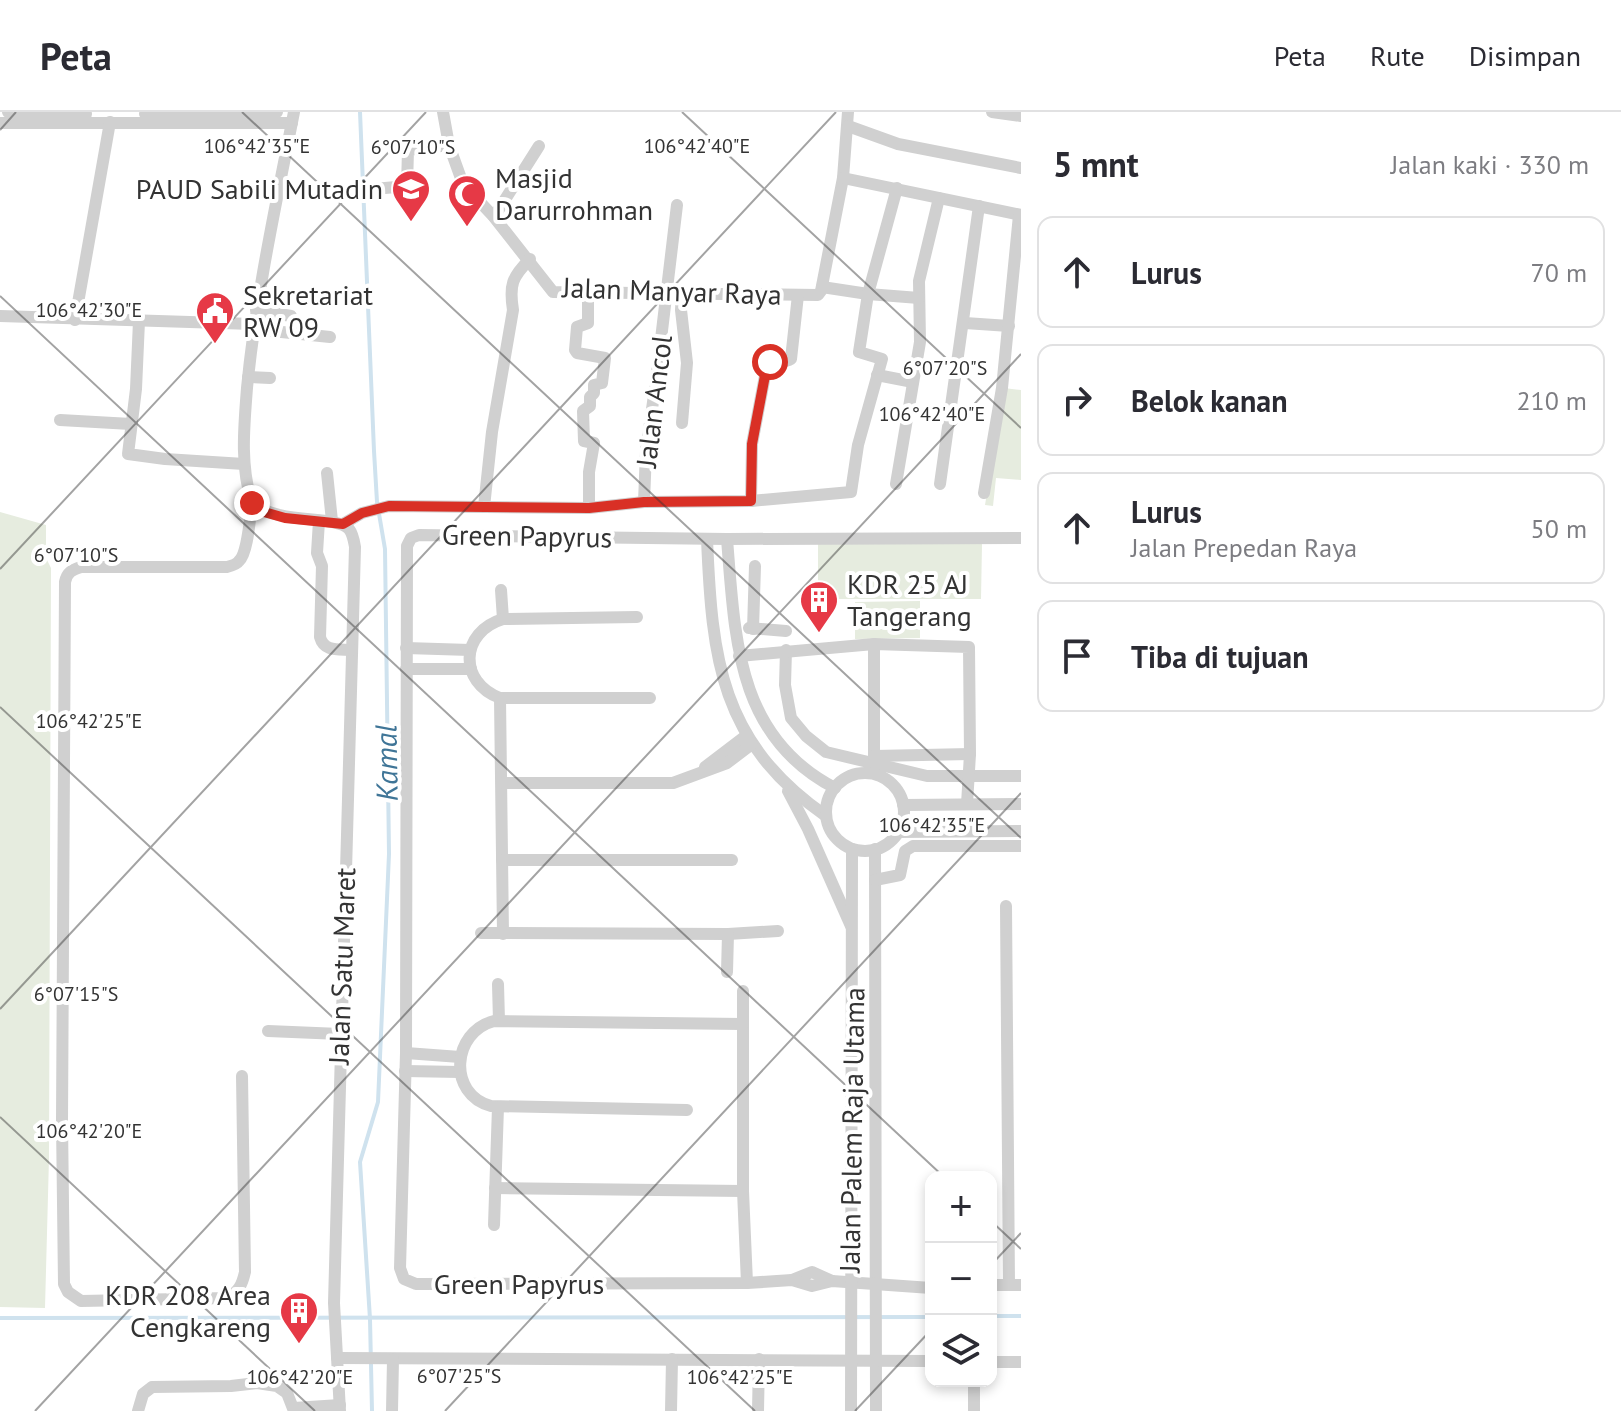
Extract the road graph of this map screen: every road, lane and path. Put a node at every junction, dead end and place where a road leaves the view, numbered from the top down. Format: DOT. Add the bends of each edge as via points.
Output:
graph roads {
  1 [pos="8,112"];
  2 [pos="277,112"];
  3 [pos="443,112"];
  4 [pos="848,112"];
  5 [pos="992,112"];
  6 [pos="1021,116"];
  7 [pos="293,117"];
  8 [pos="110,122"];
  9 [pos="0,123"];
  10 [pos="848,126"];
  11 [pos="449,145"];
  12 [pos="539,146"];
  13 [pos="1021,168"];
  14 [pos="843,178"];
  15 [pos="897,188"];
  16 [pos="374,189"];
  17 [pos="939,198"];
  18 [pos="677,205"];
  19 [pos="979,206"];
  20 [pos="1020,215"];
  21 [pos="494,217"];
  22 [pos="530,259"];
  23 [pos="822,287"];
  24 [pos="588,292"];
  25 [pos="668,292"];
  26 [pos="682,292"];
  27 [pos="868,294"];
  28 [pos="798,295"];
  29 [pos="919,298"];
  30 [pos="256,310"];
  31 [pos="0,316"];
  32 [pos="291,316"];
  33 [pos="75,320"];
  34 [pos="139,321"];
  35 [pos="965,323"];
  36 [pos="1009,326"];
  37 [pos="253,327"];
  38 [pos="330,337"];
  39 [pos="877,375"];
  40 [pos="248,377"];
  41 [pos="270,378"];
  42 [pos="913,382"];
  43 [pos="60,420"];
  44 [pos="682,423"];
  45 [pos="131,424"];
  46 [pos="244,464"];
  47 [pos="327,473"];
  48 [pos="896,484"];
  49 [pos="940,484"];
  50 [pos="984,493"];
  51 [pos="751,501"];
  52 [pos="644,502"];
  53 [pos="252,503"];
  54 [pos="484,507"];
  55 [pos="589,508"];
  56 [pos="331,522"];
  57 [pos="1021,538"];
  58 [pos="707,539"];
  59 [pos="727,539"];
  60 [pos="755,566"];
  61 [pos="501,590"];
  62 [pos="637,617"];
  63 [pos="503,619"];
  64 [pos="734,627"];
  65 [pos="753,629"];
  66 [pos="786,631"];
  67 [pos="874,644"];
  68 [pos="406,648"];
  69 [pos="352,650"];
  70 [pos="470,650"];
  71 [pos="786,650"];
  72 [pos="739,656"];
  73 [pos="406,669"];
  74 [pos="471,669"];
  75 [pos="500,698"];
  76 [pos="650,698"];
  77 [pos="750,740"];
  78 [pos="970,754"];
  79 [pos="874,760"];
  80 [pos="968,776"];
  81 [pos="1021,776"];
  82 [pos="782,782"];
  83 [pos="502,783"];
  84 [pos="835,788"];
  85 [pos="967,804"];
  86 [pos="1021,804"];
  87 [pos="903,805"];
  88 [pos="826,816"];
  89 [pos="1021,831"];
  90 [pos="898,832"];
  91 [pos="1021,838"];
  92 [pos="1021,846"];
  93 [pos="852,849"];
  94 [pos="875,849"];
  95 [pos="502,860"];
  96 [pos="732,860"];
  97 [pos="875,880"];
  98 [pos="1006,906"];
  99 [pos="778,931"];
  100 [pos="481,933"];
  101 [pos="854,933"];
  102 [pos="503,934"];
  103 [pos="728,934"];
  104 [pos="1007,954"];
  105 [pos="1021,954"];
  106 [pos="727,972"];
  107 [pos="498,984"];
  108 [pos="743,991"];
  109 [pos="499,1021"];
  110 [pos="743,1024"];
  111 [pos="268,1031"];
  112 [pos="340,1034"];
  113 [pos="406,1053"];
  114 [pos="460,1057"];
  115 [pos="405,1071"];
  116 [pos="460,1072"];
  117 [pos="242,1076"];
  118 [pos="498,1107"];
  119 [pos="687,1110"];
  120 [pos="495,1188"];
  121 [pos="743,1191"];
  122 [pos="494,1225"];
  123 [pos="850,1282"];
  124 [pos="925,1282"];
  125 [pos="747,1283"];
  126 [pos="878,1283"];
  127 [pos="917,1285"];
  128 [pos="1015,1285"];
  129 [pos="925,1287"];
  130 [pos="342,1358"];
  131 [pos="393,1359"];
  132 [pos="672,1359"];
  133 [pos="759,1359"];
  134 [pos="850,1360"];
  135 [pos="876,1360"];
  136 [pos="925,1361"];
  137 [pos="997,1362"];
  138 [pos="1021,1362"];
  139 [pos="974,1387"];
  140 [pos="340,1408"];
  141 [pos="294,1410"];
  142 [pos="138,1411"];
  143 [pos="392,1411"];
  144 [pos="671,1411"];
  145 [pos="758,1411"];
  146 [pos="851,1411"];
  147 [pos="876,1411"];
  148 [pos="974,1411"];
  1 -- 2 [label="street"];
  3 -- 11 [label="street, Jalan Manyar Raya"];
  4 -- 10 [label="street, Jalan Manyar Raya"];
  5 -- 6 [label="street"];
  7 -- 8 [label="street"];
  7 -- 30 [label="street"];
  8 -- 9 [label="street"];
  8 -- 33 [label="street"];
  10 -- 13 [label="street" via="898,144"];
  10 -- 14 [label="street, Jalan Manyar Raya"];
  11 -- 16 [label="street" via="408,150 407,186"];
  11 -- 21 [label="street, Jalan Manyar Raya" via="463,184"];
  12 -- 21 [label="street"];
  14 -- 15 [label="street"];
  14 -- 23 [label="street, Jalan Manyar Raya"];
  15 -- 17 [label="street"];
  15 -- 27 [label="street"];
  17 -- 19 [label="street"];
  17 -- 29 [label="street"];
  18 -- 25 [label="street, Jalan Ancol"];
  19 -- 20 [label="street"];
  19 -- 35 [label="street"];
  20 -- 36 [label="street"];
  21 -- 22 [label="street, Jalan Manyar Raya"];
  22 -- 24 [label="street, Jalan Manyar Raya" via="553,292"];
  22 -- 54 [label="street" via="510,290 513,310"];
  23 -- 27 [label="street"];
  23 -- 28 [label="street, Jalan Manyar Raya" via="818,295"];
  24 -- 25 [label="street, Jalan Manyar Raya"];
  24 -- 55 [label="street" via="588,324 577,327 575,350 605,358 602,383 594,385 590,406 583,411 584,441 594,443"];
  25 -- 26 [label="street, Jalan Manyar Raya"];
  25 -- 52 [label="street, Jalan Ancol"];
  26 -- 28 [label="street, Jalan Manyar Raya"];
  26 -- 44 [label="street" via="687,363"];
  27 -- 29 [label="street"];
  27 -- 39 [label="street" via="859,352 882,359"];
  28 -- 51 [label="street" via="791,359 767,365 752,444"];
  29 -- 42 [label="street" via="920,342"];
  30 -- 32 [label="street"];
  30 -- 37 [label="street"];
  31 -- 33 [label="street"];
  33 -- 34 [label="street"];
  34 -- 37 [label="street"];
  34 -- 45 [label="street"];
  35 -- 36 [label="street"];
  35 -- 49 [label="street"];
  36 -- 50 [label="street"];
  37 -- 38 [label="street"];
  37 -- 40 [label="street"];
  39 -- 42 [label="street"];
  39 -- 51 [label="street" via="851,492"];
  40 -- 41 [label="street"];
  40 -- 46 [label="street"];
  42 -- 48 [label="street"];
  43 -- 45 [label="street"];
  45 -- 46 [label="street" via="128,454"];
  46 -- 53 [label="street"];
  47 -- 56 [label="street"];
  51 -- 52 [label="street"];
  52 -- 55 [label="street"];
  53 -- 56 [label="street" via="285,518"];
  53 -- 117 [label="street" via="242,560 236,564 81,567 72,569 65,582 64,1284 74,1297 228,1298 237,1292 245,1272"];
  54 -- 55 [label="street"];
  54 -- 56 [label="street" via="389,506"];
  56 -- 69 [label="street, Jalan Satu Maret" via="351,531 355,547"];
  56 -- 69 [label="street" via="317,553 322,566 320,637 328,648"];
  57 -- 59 [label="street"];
  58 -- 59 [label="street"];
  58 -- 68 [label="street, Green Papyrus" via="417,535 406,550"];
  58 -- 77 [label="street" via="716,652"];
  59 -- 64 [label="street"];
  60 -- 65 [label="street"];
  61 -- 63 [label="street, Green Papyrus"];
  62 -- 63 [label="street"];
  63 -- 70 [label="street" via="482,629"];
  64 -- 65 [label="street"];
  64 -- 72 [label="street"];
  65 -- 66 [label="street"];
  67 -- 71 [label="street"];
  67 -- 78 [label="street" via="969,647"];
  67 -- 79 [label="street"];
  68 -- 70 [label="street"];
  68 -- 73 [label="street, Green Papyrus"];
  69 -- 112 [label="street, Jalan Satu Maret"];
  70 -- 74 [label="street"];
  71 -- 72 [label="street"];
  71 -- 79 [label="street" via="791,718 826,752"];
  72 -- 84 [label="street" via="773,736 803,770"];
  73 -- 74 [label="street"];
  73 -- 113 [label="street, Green Papyrus"];
  74 -- 75 [label="street" via="481,688"];
  75 -- 76 [label="street"];
  75 -- 83 [label="street"];
  77 -- 82 [label="street"];
  77 -- 83 [label="street" via="727,763 673,783"];
  78 -- 79 [label="street"];
  78 -- 80 [label="street"];
  79 -- 80 [label="street" via="927,776"];
  80 -- 81 [label="street"];
  80 -- 85 [label="street"];
  82 -- 88 [label="street"];
  82 -- 101 [label="street"];
  83 -- 95 [label="street"];
  84 -- 87 [label="street" via="850,776 874,775 891,784"];
  84 -- 88 [label="street"];
  85 -- 86 [label="street"];
  85 -- 87 [label="street"];
  87 -- 90 [label="street"];
  88 -- 93 [label="street" via="836,838"];
  89 -- 90 [label="street"];
  89 -- 91 [label="street"];
  90 -- 94 [label="street"];
  92 -- 97 [label="street" via="913,846 905,851 900,875"];
  93 -- 94 [label="street"];
  93 -- 101 [label="street, Jalan Palem Raja Utama"];
  94 -- 97 [label="street, Jalan Palem Raja Utama"];
  95 -- 96 [label="street"];
  95 -- 102 [label="street"];
  97 -- 126 [label="street, Jalan Palem Raja Utama"];
  98 -- 104 [label="street"];
  99 -- 103 [label="street"];
  100 -- 102 [label="street"];
  101 -- 123 [label="street, Jalan Palem Raja Utama"];
  102 -- 103 [label="street"];
  103 -- 106 [label="street"];
  104 -- 105 [label="street"];
  104 -- 128 [label="street"];
  107 -- 109 [label="street"];
  108 -- 110 [label="street"];
  109 -- 110 [label="street"];
  109 -- 114 [label="street" via="475,1031"];
  110 -- 121 [label="street"];
  111 -- 112 [label="street"];
  112 -- 130 [label="street, Jalan Satu Maret" via="334,1303"];
  113 -- 114 [label="street"];
  113 -- 115 [label="street, Green Papyrus"];
  114 -- 116 [label="street"];
  115 -- 116 [label="street"];
  115 -- 125 [label="street, Green Papyrus" via="400,1268 404,1279 416,1284"];
  116 -- 118 [label="street" via="473,1097"];
  118 -- 119 [label="street"];
  118 -- 120 [label="street, Green Papyrus"];
  120 -- 121 [label="street"];
  120 -- 122 [label="street, Green Papyrus"];
  121 -- 125 [label="street"];
  123 -- 125 [label="street, Green Papyrus"];
  123 -- 126 [label="street, Green Papyrus"];
  123 -- 134 [label="street, Jalan Palem Raja Utama"];
  124 -- 127 [label="street"];
  126 -- 127 [label="street, Green Papyrus"];
  126 -- 135 [label="street, Jalan Palem Raja Utama"];
  127 -- 129 [label="street"];
  130 -- 131 [label="street"];
  130 -- 140 [label="street, Jalan Satu Maret"];
  131 -- 132 [label="street"];
  131 -- 143 [label="street"];
  132 -- 133 [label="street"];
  132 -- 144 [label="street"];
  133 -- 134 [label="street"];
  133 -- 145 [label="street"];
  134 -- 135 [label="street"];
  134 -- 146 [label="street, Jalan Palem Raja Utama"];
  135 -- 136 [label="street"];
  135 -- 147 [label="street, Jalan Palem Raja Utama"];
  137 -- 138 [label="street"];
  139 -- 148 [label="street"];
  140 -- 141 [label="street"];
  141 -- 142 [label="street" via="287,1393 257,1383 152,1387 143,1394"];
}
